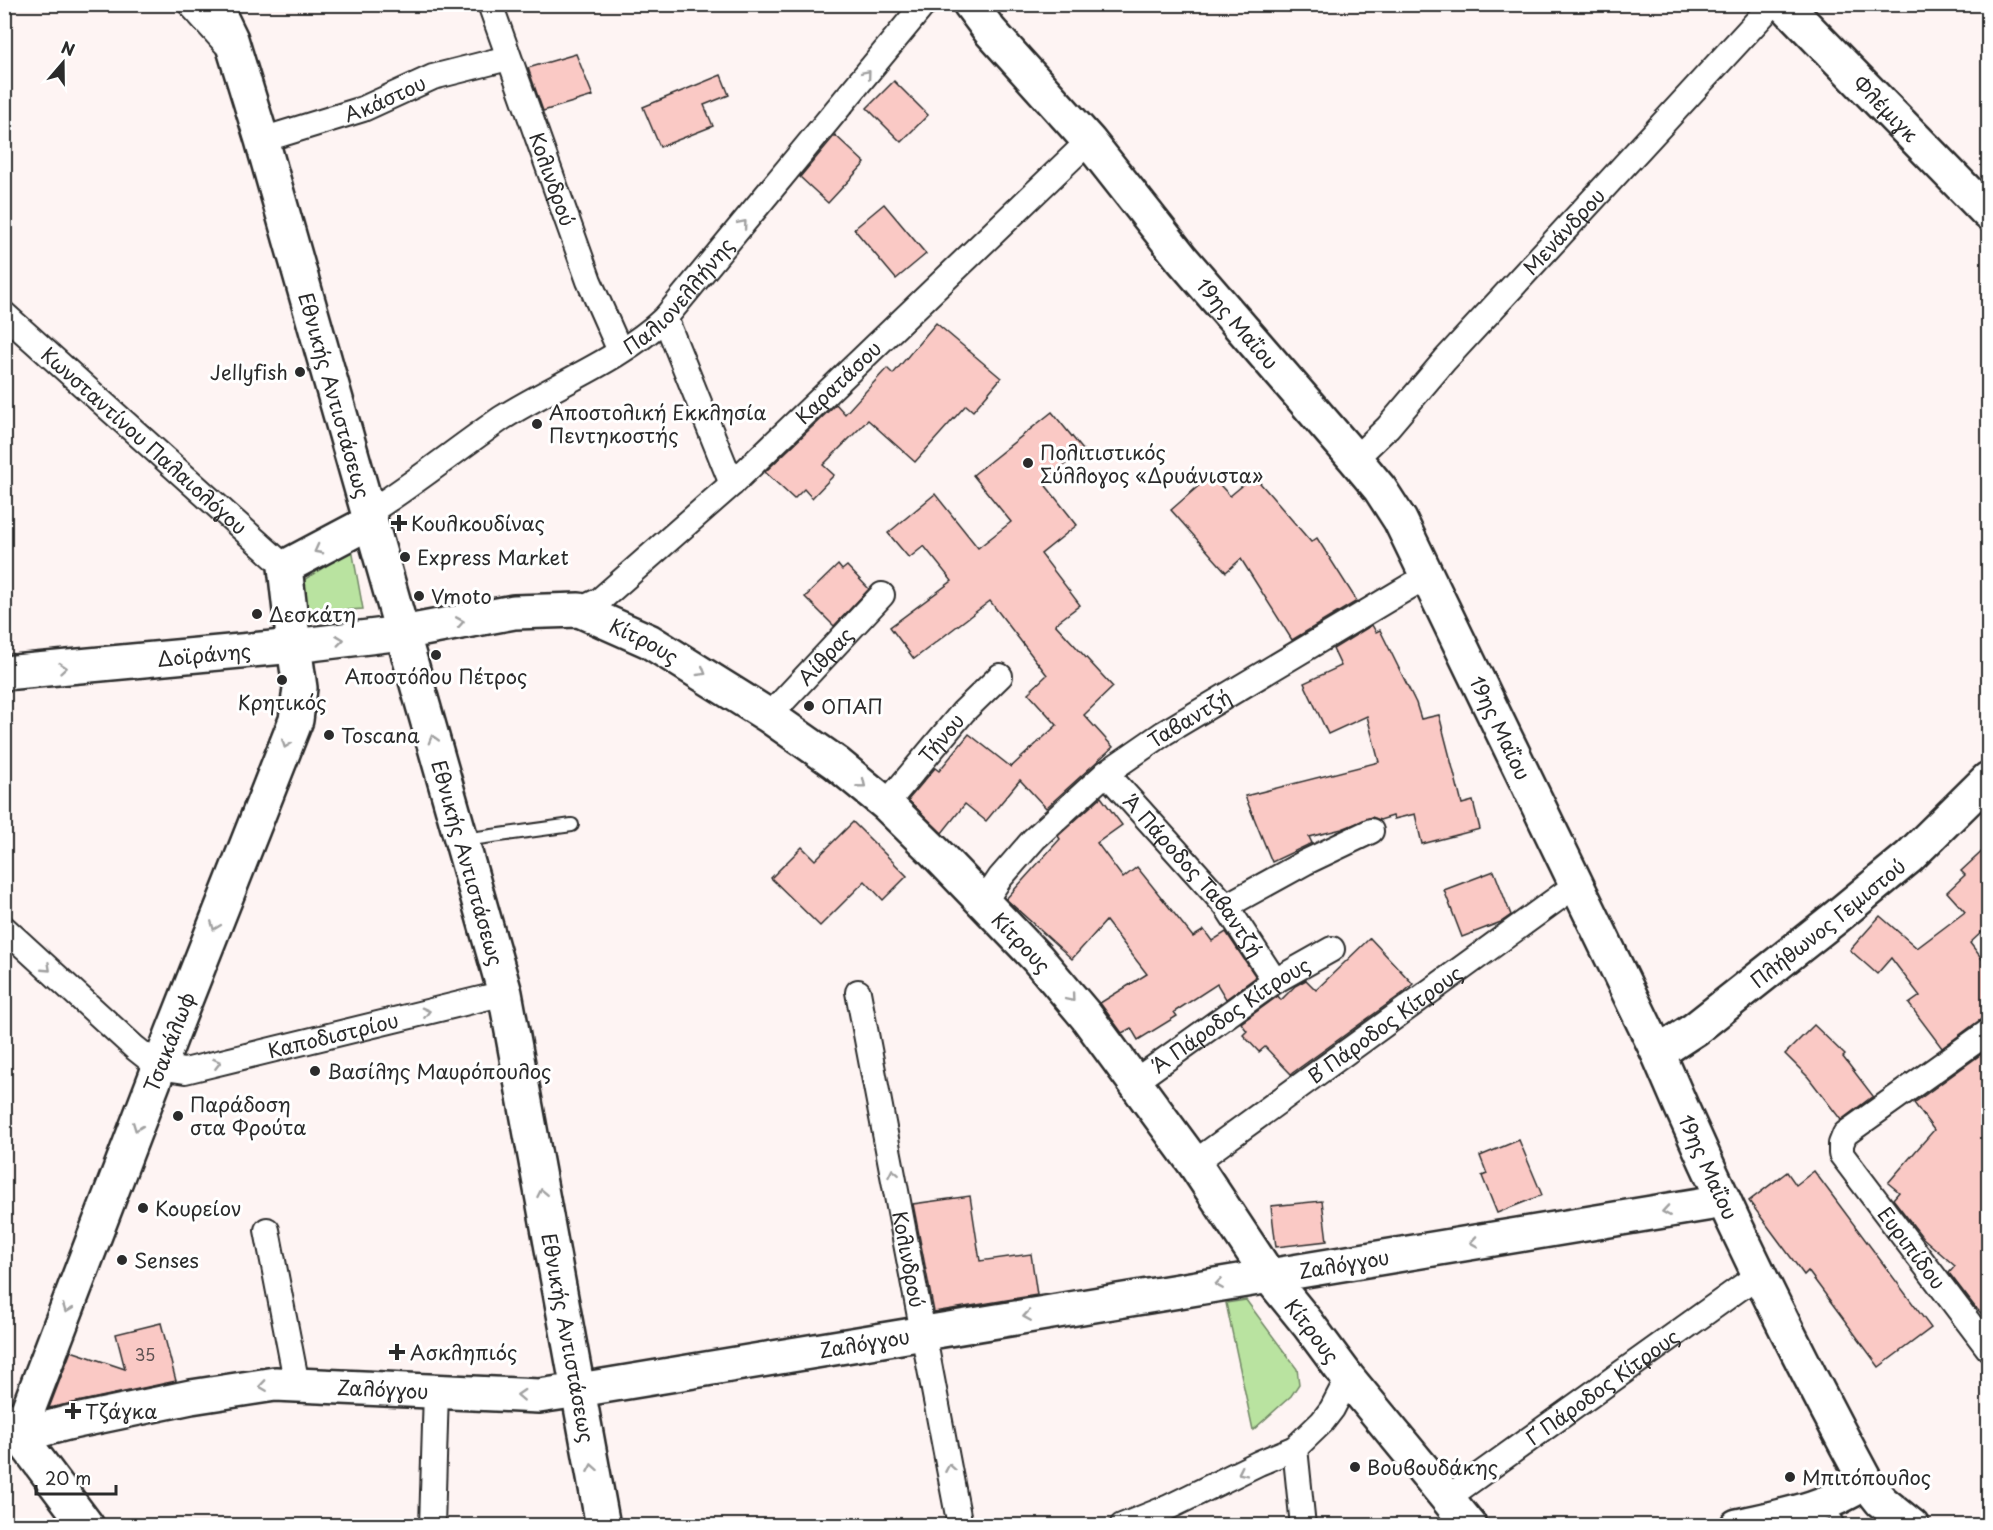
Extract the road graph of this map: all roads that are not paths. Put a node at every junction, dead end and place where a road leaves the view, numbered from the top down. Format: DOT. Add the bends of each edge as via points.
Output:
graph roads {
  1 [pos="190,4"];
  2 [pos="214,4"];
  3 [pos="230,4"];
  4 [pos="490,4"];
  5 [pos="924,4"];
  6 [pos="970,4"];
  7 [pos="1773,4"];
  8 [pos="1784,4"];
  9 [pos="234,47"];
  10 [pos="508,58"];
  11 [pos="262,141"];
  12 [pos="1089,141"];
  13 [pos="1989,213"];
  14 [pos="4,314"];
  15 [pos="665,318"];
  16 [pos="620,351"];
  17 [pos="1355,459"];
  18 [pos="732,484"];
  19 [pos="369,518"];
  20 [pos="285,567"];
  21 [pos="1427,576"];
  22 [pos="882,595"];
  23 [pos="579,610"];
  24 [pos="402,633"];
  25 [pos="294,646"];
  26 [pos="4,674"];
  27 [pos="1000,676"];
  28 [pos="769,716"];
  29 [pos="1106,773"];
  30 [pos="1989,779"];
  31 [pos="886,804"];
  32 [pos="572,825"];
  33 [pos="1371,831"];
  34 [pos="462,840"];
  35 [pos="1576,885"];
  36 [pos="984,902"];
  37 [pos="1226,906"];
  38 [pos="4,928"];
  39 [pos="1332,949"];
  40 [pos="1275,981"];
  41 [pos="858,992"];
  42 [pos="505,993"];
  43 [pos="1989,1032"];
  44 [pos="1658,1053"];
  45 [pos="159,1067"];
  46 [pos="1134,1082"];
  47 [pos="1194,1163"];
  48 [pos="1724,1201"];
  49 [pos="267,1230"];
  50 [pos="1758,1275"];
  51 [pos="1269,1276"];
  52 [pos="924,1333"];
  53 [pos="1989,1348"];
  54 [pos="1347,1378"];
  55 [pos="297,1385"];
  56 [pos="579,1390"];
  57 [pos="436,1391"];
  58 [pos="19,1431"];
  59 [pos="1295,1448"];
  60 [pos="1866,1482"];
  61 [pos="1449,1498"];
  62 [pos="1833,1514"];
  63 [pos="87,1526"];
  64 [pos="432,1526"];
  65 [pos="603,1526"];
  66 [pos="960,1526"];
  67 [pos="1122,1526"];
  68 [pos="1303,1526"];
  69 [pos="1470,1526"];
  70 [pos="1737,1526"];
  71 [pos="1912,1526"];
  1 -- 9 [label="street"];
  2 -- 9 [label="street"];
  3 -- 9 [label="street"];
  4 -- 10 [label="street, Κολινδρού"];
  15 -- 5 [label="street, Παλιονελλήνης, one-way"];
  6 -- 12 [label="street, 19ης Μαΐου"];
  7 -- 17 [label="street, Μενάνδρου"];
  8 -- 13 [label="street, Φλέμιγκ"];
  9 -- 11 [label="street, Εθνικής Αντιστάσεως"];
  10 -- 11 [label="street, Ακάστου" via="433,77 363,109"];
  10 -- 16 [label="street, Κολινδρού" via="589,281"];
  11 -- 19 [label="street, Εθνικής Αντιστάσεως"];
  12 -- 17 [label="street, 19ης Μαΐου" via="1182,259"];
  12 -- 18 [label="street, Καρατάσου"];
  14 -- 20 [label="street, Κωνσταντίνου Παλαιολόγου"];
  15 -- 16 [label="street, Παλιονελλήνης" via="645,337"];
  15 -- 18 [label="street"];
  16 -- 19 [label="street, Παλιονελλήνης" via="503,418"];
  17 -- 21 [label="street, 19ης Μαΐου" via="1400,520"];
  18 -- 23 [label="street, Καρατάσου" via="600,600"];
  19 -- 20 [label="street, one-way"];
  19 -- 24 [label="street, Εθνικής Αντιστάσεως"];
  20 -- 25 [label="street, Τσακάλωφ"];
  21 -- 29 [label="street, Ταβαντζή" via="1164,733"];
  21 -- 35 [label="street, 19ης Μαΐου"];
  22 -- 28 [label="street, Αίθρας"];
  24 -- 23 [label="street, Κίτρους, one-way" via="514,612"];
  23 -- 28 [label="street, Κίτρους, one-way" via="649,641"];
  25 -- 24 [label="street, Δοϊράνης, one-way"];
  34 -- 24 [label="street, Εθνικής Αντιστάσεως, one-way"];
  26 -- 25 [label="street, Δοϊράνης, one-way"];
  25 -- 45 [label="street, Τσακάλωφ, one-way" via="300,688 296,720"];
  27 -- 31 [label="street, Τήνου" via="963,712"];
  28 -- 31 [label="street, Κίτρους, one-way"];
  29 -- 36 [label="street, Ταβαντζή" via="1034,839"];
  29 -- 37 [label="street, Α΄ Πάροδος Ταβαντζή"];
  30 -- 44 [label="street, Πλήθωνος Γεμιστού" via="1909,856 1843,912 1695,1029"];
  31 -- 36 [label="street, Κίτρους"];
  32 -- 34 [label="lane"];
  33 -- 37 [label="street"];
  34 -- 42 [label="street, Εθνικής Αντιστάσεως"];
  35 -- 44 [label="street, 19ης Μαΐου"];
  35 -- 47 [label="street, Β΄ Πάροδος Κίτρους"];
  36 -- 46 [label="street, Κίτρους, one-way" via="1086,1016"];
  37 -- 40 [label="street, Α΄ Πάροδος Ταβαντζή"];
  38 -- 45 [label="street, one-way"];
  39 -- 40 [label="street, Α΄ Πάροδος Κίτρους"];
  40 -- 46 [label="street, Α΄ Πάροδος Κίτρους"];
  52 -- 41 [label="street, Κολινδρού, one-way"];
  45 -- 42 [label="street, Καποδιστρίου, one-way" via="185,1071"];
  56 -- 42 [label="street, Εθνικής Αντιστάσεως, one-way"];
  43 -- 53 [label="street, Ευριπίδου" via="1845,1134 1841,1144 1841,1154"];
  44 -- 48 [label="street, 19ης Μαΐου"];
  45 -- 58 [label="street, Τσακάλωφ, one-way"];
  46 -- 47 [label="street, Κίτρους"];
  47 -- 51 [label="street, Κίτρους"];
  48 -- 50 [label="street, 19ης Μαΐου"];
  48 -- 51 [label="street, Ζαλόγγου, one-way"];
  49 -- 55 [label="street"];
  50 -- 60 [label="street, 19ης Μαΐου"];
  50 -- 61 [label="street, Γ΄ Πάροδος Κίτρους"];
  51 -- 52 [label="street, Ζαλόγγου, one-way"];
  51 -- 54 [label="street, Κίτρους"];
  52 -- 56 [label="street, Ζαλόγγου"];
  66 -- 52 [label="street, Κολινδρού, one-way"];
  54 -- 59 [label="street" via="1332,1409"];
  54 -- 61 [label="street, Κίτρους"];
  55 -- 57 [label="street, Ζαλόγγου"];
  55 -- 58 [label="street, Ζαλόγγου, one-way" via="275,1384 191,1397"];
  56 -- 57 [label="street, Ζαλόγγου, one-way" via="539,1396"];
  65 -- 56 [label="street, Εθνικής Αντιστάσεως, one-way"];
  57 -- 64 [label="street"];
  58 -- 63 [label="street"];
  59 -- 67 [label="street, one-way"];
  59 -- 68 [label="street"];
  60 -- 62 [label="street" via="1849,1493"];
  60 -- 71 [label="street, 19ης Μαΐου" via="1881,1502"];
  61 -- 69 [label="street, Κίτρους"];
  62 -- 70 [label="street" via="1806,1511"];
}
